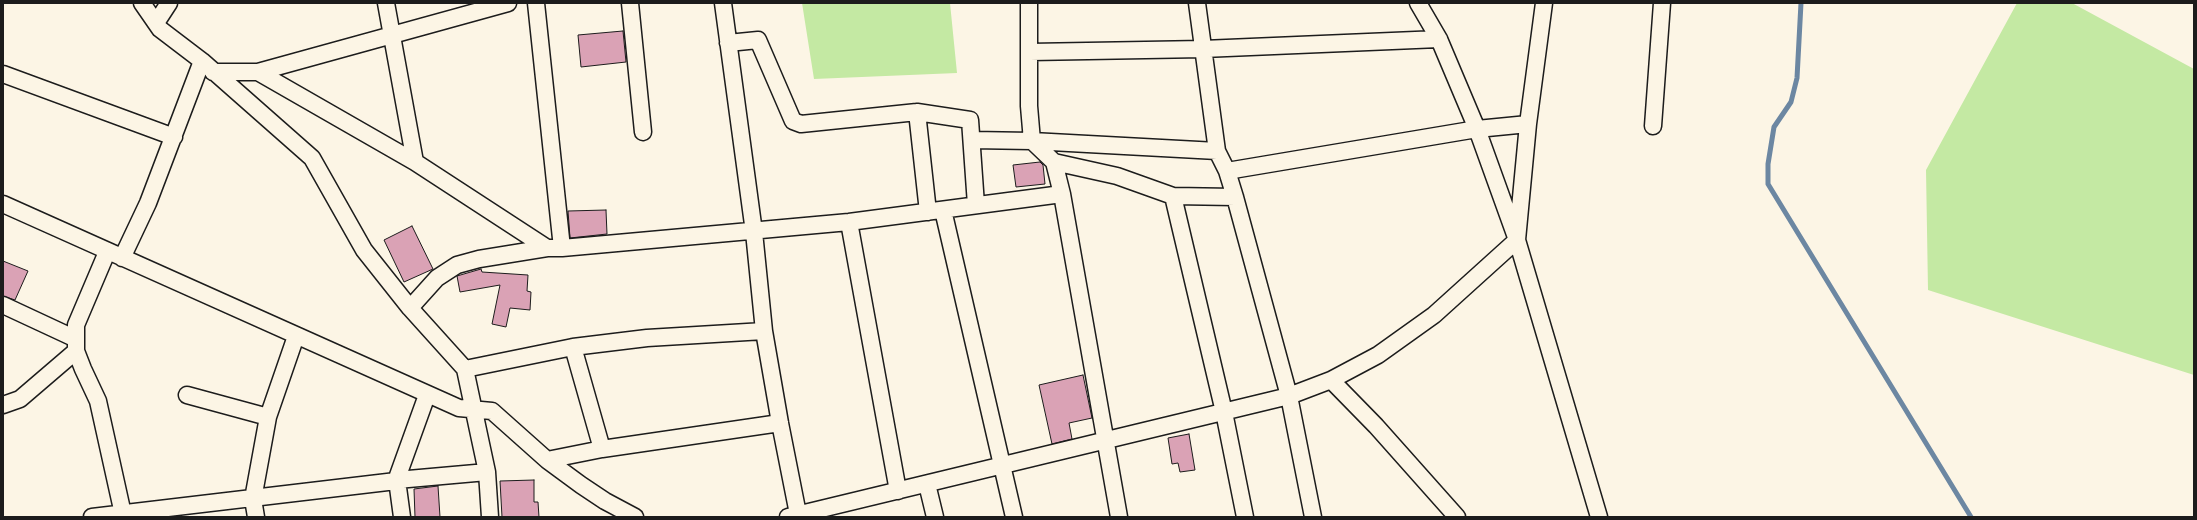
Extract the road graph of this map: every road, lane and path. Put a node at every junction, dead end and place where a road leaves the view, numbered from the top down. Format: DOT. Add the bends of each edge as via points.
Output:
graph roads {
  1 [pos="142,3"];
  2 [pos="169,3"];
  3 [pos="386,3"];
  4 [pos="508,3"];
  5 [pos="536,3"];
  6 [pos="630,3"];
  7 [pos="723,3"];
  8 [pos="1029,3"];
  9 [pos="1197,3"];
  10 [pos="1418,3"];
  11 [pos="1544,3"];
  12 [pos="1662,3"];
  13 [pos="156,23"];
  14 [pos="392,35"];
  15 [pos="1439,39"];
  16 [pos="728,43"];
  17 [pos="1203,50"];
  18 [pos="1030,52"];
  19 [pos="208,67"];
  20 [pos="258,72"];
  21 [pos="3,74"];
  22 [pos="917,112"];
  23 [pos="1528,124"];
  24 [pos="1653,126"];
  25 [pos="1477,129"];
  26 [pos="643,132"];
  27 [pos="174,137"];
  28 [pos="972,140"];
  29 [pos="1032,141"];
  30 [pos="1217,151"];
  31 [pos="415,162"];
  32 [pos="1054,162"];
  33 [pos="1227,171"];
  34 [pos="1062,194"];
  35 [pos="1173,196"];
  36 [pos="1235,197"];
  37 [pos="3,204"];
  38 [pos="976,206"];
  39 [pos="936,211"];
  40 [pos="849,222"];
  41 [pos="754,232"];
  42 [pos="1517,240"];
  43 [pos="555,248"];
  44 [pos="107,252"];
  45 [pos="122,258"];
  46 [pos="3,305"];
  47 [pos="410,308"];
  48 [pos="764,331"];
  49 [pos="296,336"];
  50 [pos="76,345"];
  51 [pos="573,347"];
  52 [pos="465,369"];
  53 [pos="1331,380"];
  54 [pos="186,395"];
  55 [pos="427,395"];
  56 [pos="1289,396"];
  57 [pos="3,405"];
  58 [pos="473,410"];
  59 [pos="1224,412"];
  60 [pos="268,417"];
  61 [pos="780,423"];
  62 [pos="1106,440"];
  63 [pos="602,449"];
  64 [pos="547,460"];
  65 [pos="1002,466"];
  66 [pos="487,472"];
  67 [pos="397,480"];
  68 [pos="927,484"];
  69 [pos="898,491"];
  70 [pos="253,499"];
  71 [pos="834,512"];
  72 [pos="123,514"];
  73 [pos="793,516"];
  74 [pos="92,517"];
  75 [pos="256,517"];
  76 [pos="402,517"];
  77 [pos="490,517"];
  78 [pos="635,517"];
  79 [pos="936,517"];
  80 [pos="1014,517"];
  81 [pos="1119,517"];
  82 [pos="1245,517"];
  83 [pos="1313,517"];
  84 [pos="1457,517"];
  85 [pos="1599,517"];
  1 -- 13 [label="street"];
  2 -- 13 [label="street"];
  3 -- 14 [label="street"];
  4 -- 14 [label="street"];
  5 -- 43 [label="street"];
  6 -- 26 [label="street"];
  7 -- 16 [label="street"];
  8 -- 18 [label="street"];
  9 -- 17 [label="street"];
  10 -- 15 [label="street"];
  11 -- 23 [label="street"];
  12 -- 24 [label="street"];
  13 -- 19 [label="street"];
  14 -- 20 [label="street"];
  14 -- 31 [label="street"];
  15 -- 17 [label="street"];
  15 -- 25 [label="street"];
  16 -- 22 [label="street" via="758,40 793,121 800,124"];
  16 -- 41 [label="street"];
  17 -- 18 [label="street"];
  17 -- 30 [label="street"];
  18 -- 29 [label="street" via="1029,106"];
  19 -- 20 [label="street"];
  19 -- 27 [label="street"];
  19 -- 47 [label="street" via="312,158 364,250"];
  20 -- 31 [label="street"];
  21 -- 27 [label="street"];
  22 -- 28 [label="street" via="970,120"];
  22 -- 39 [label="street"];
  23 -- 25 [label="street"];
  23 -- 42 [label="street"];
  25 -- 33 [label="street"];
  25 -- 42 [label="street"];
  27 -- 45 [label="street" via="148,203"];
  28 -- 29 [label="street"];
  28 -- 38 [label="street"];
  29 -- 30 [label="street"];
  29 -- 32 [label="street"];
  30 -- 33 [label="street"];
  31 -- 43 [label="street"];
  32 -- 34 [label="street"];
  32 -- 35 [label="street" via="1117,176"];
  33 -- 36 [label="street"];
  34 -- 38 [label="street"];
  34 -- 62 [label="street"];
  35 -- 36 [label="street"];
  35 -- 59 [label="street"];
  36 -- 56 [label="street"];
  37 -- 44 [label="street"];
  38 -- 39 [label="street"];
  39 -- 40 [label="street"];
  39 -- 65 [label="street"];
  40 -- 41 [label="street"];
  40 -- 69 [label="street"];
  41 -- 43 [label="street"];
  41 -- 48 [label="street"];
  42 -- 53 [label="street" via="1434,315 1378,355"];
  42 -- 85 [label="street"];
  43 -- 47 [label="street" via="479,259 457,265 437,278"];
  44 -- 45 [label="street"];
  44 -- 50 [label="street" via="76,325"];
  45 -- 49 [label="street"];
  46 -- 50 [label="street"];
  47 -- 52 [label="street"];
  48 -- 51 [label="street" via="654,337"];
  48 -- 61 [label="street"];
  49 -- 55 [label="street"];
  49 -- 60 [label="street"];
  50 -- 57 [label="street" via="20,399"];
  50 -- 72 [label="street" via="82,369 98,401"];
  51 -- 52 [label="street"];
  51 -- 63 [label="street"];
  52 -- 58 [label="street"];
  53 -- 56 [label="street"];
  53 -- 84 [label="street"];
  54 -- 60 [label="street"];
  55 -- 58 [label="street" via="459,408"];
  55 -- 67 [label="street"];
  56 -- 59 [label="street"];
  56 -- 83 [label="street"];
  58 -- 64 [label="street" via="492,411"];
  58 -- 66 [label="street"];
  59 -- 62 [label="street"];
  59 -- 82 [label="street"];
  60 -- 70 [label="street"];
  61 -- 63 [label="street"];
  61 -- 73 [label="street"];
  62 -- 65 [label="street"];
  62 -- 81 [label="street"];
  63 -- 64 [label="street"];
  64 -- 78 [label="street" via="599,497"];
  65 -- 68 [label="street"];
  65 -- 80 [label="street"];
  66 -- 67 [label="street"];
  66 -- 77 [label="street"];
  67 -- 70 [label="street"];
  67 -- 76 [label="street"];
  68 -- 69 [label="street"];
  68 -- 79 [label="street"];
  69 -- 71 [label="street"];
  70 -- 72 [label="street"];
  70 -- 75 [label="street"];
  71 -- 73 [label="street"];
  72 -- 74 [label="street"];
}
